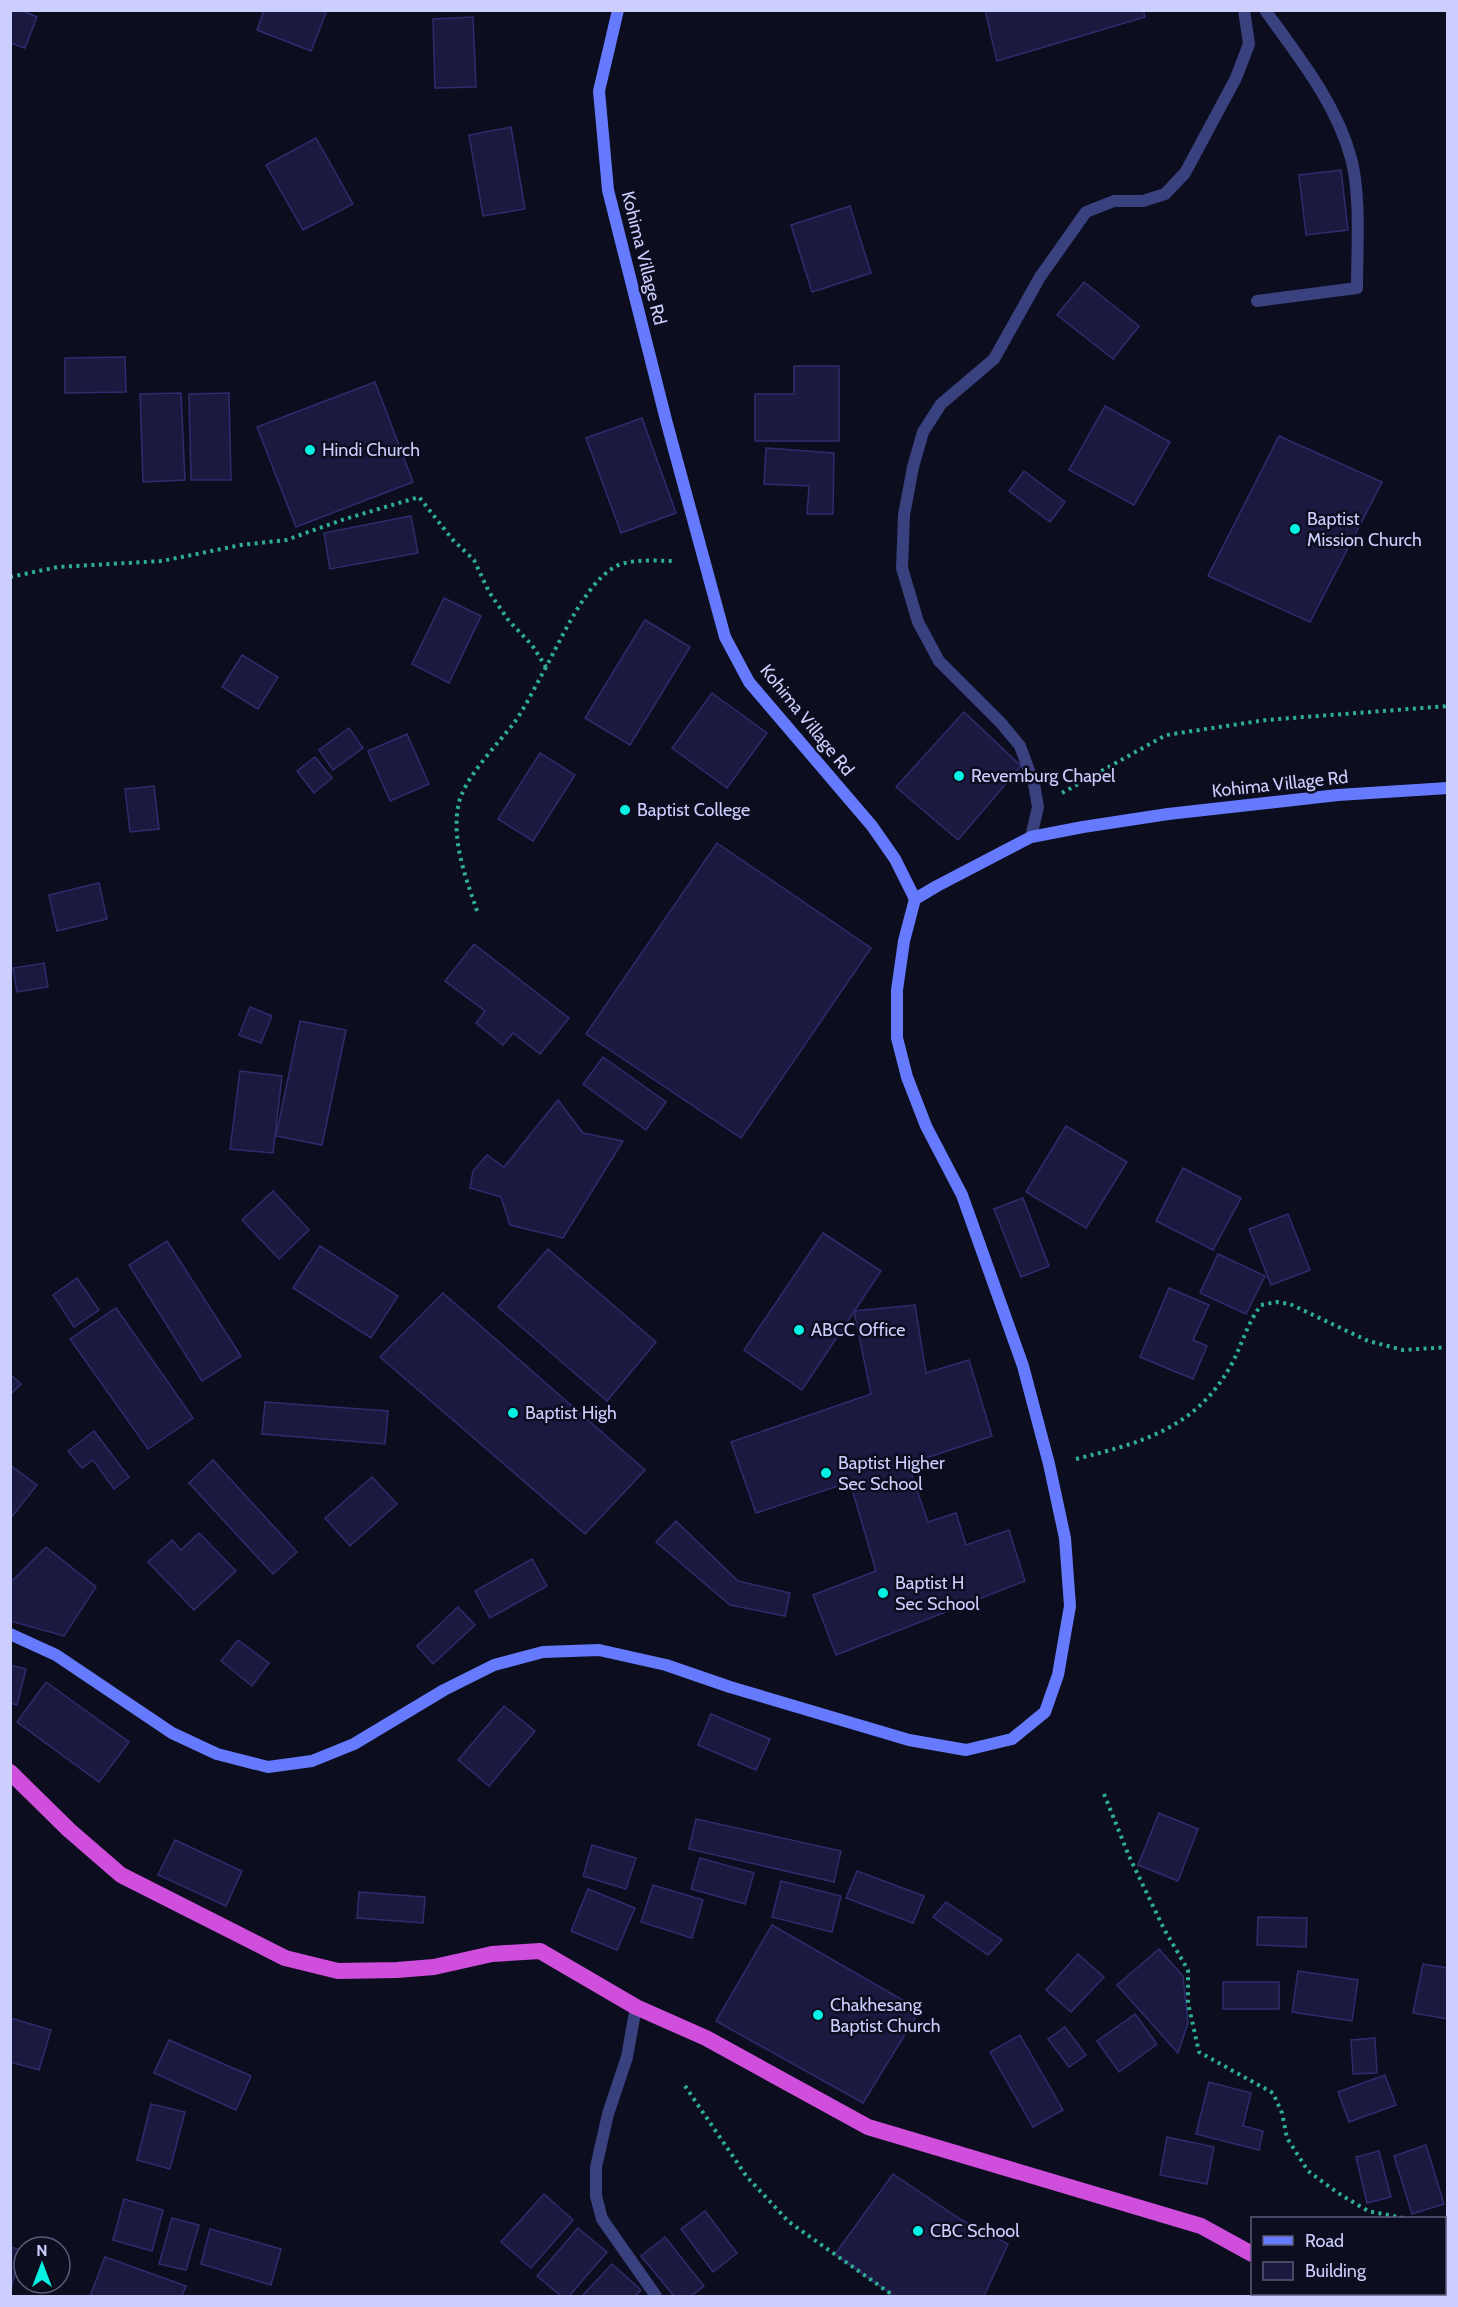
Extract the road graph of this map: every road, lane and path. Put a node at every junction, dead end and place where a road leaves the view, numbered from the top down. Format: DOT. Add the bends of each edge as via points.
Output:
graph roads {
  1 [pos="618,10"];
  2 [pos="1244,10"];
  3 [pos="1265,10"];
  4 [pos="1257,301"];
  5 [pos="705,561"];
  6 [pos="10,577"];
  7 [pos="546,667"];
  8 [pos="1448,706"];
  9 [pos="1448,788"];
  10 [pos="1038,807"];
  11 [pos="1031,837"];
  12 [pos="915,899"];
  13 [pos="477,911"];
  14 [pos="1448,1347"];
  15 [pos="1049,1464"];
  16 [pos="10,1634"];
  17 [pos="10,1772"];
  18 [pos="1104,1794"];
  19 [pos="636,2007"];
  20 [pos="686,2086"];
  21 [pos="1398,2217"];
  22 [pos="1251,2252"];
  23 [pos="656,2296"];
  24 [pos="894,2296"];
  1 -- 5 [label="main road, Kohima Village Rd" via="599,91 608,190"];
  2 -- 10 [label="street" via="1249,44 1236,78 1185,173 1166,195 1143,201 1114,201 1086,212 1040,277 994,359 941,404 923,432 913,467 904,515 902,568 918,622 939,661 1020,746"];
  3 -- 4 [label="street" via="1311,74 1337,120 1351,159 1357,210 1357,288"];
  5 -- 7 [label="path" via="625,562 606,573 588,594"];
  5 -- 12 [label="main road, Kohima Village Rd" via="726,637 750,682 872,826 895,859"];
  6 -- 7 [label="path" via="58,567 162,561 286,540 419,497 474,560 489,592"];
  7 -- 13 [label="path" via="515,722 488,754 458,806 460,858"];
  8 -- 10 [label="path" via="1266,720 1166,735"];
  9 -- 11 [label="main road, Kohima Village Rd" via="1338,795 1191,812"];
  10 -- 11 [label="street"];
  11 -- 12 [label="main road, Kohima Village Rd"];
  12 -- 15 [label="main road" via="897,990 897,1038 926,1126 962,1196 994,1280 1023,1366"];
  14 -- 15 [label="path" via="1403,1350 1368,1341 1290,1304 1261,1305 1249,1322 1230,1367 1205,1403 1135,1444"];
  15 -- 16 [label="main road" via="1065,1538 1070,1606 1058,1675 1045,1712 1012,1739 966,1750 909,1740 666,1665 599,1650 543,1653 494,1665 354,1744 312,1761 268,1767 217,1754 172,1733 56,1655"];
  17 -- 19 [label="highway" via="121,1875 285,1958 338,1971 398,1970 434,1967 492,1954 540,1951"];
  18 -- 21 [label="path" via="1149,1898 1188,1970 1188,2003 1199,2052 1273,2092 1287,2138 1308,2171 1368,2211"];
  19 -- 22 [label="highway" via="706,2038 868,2127 1201,2226"];
  19 -- 23 [label="street" via="627,2056 596,2167 596,2196 602,2219"];
  20 -- 24 [label="path" via="747,2177 789,2222"];
}
